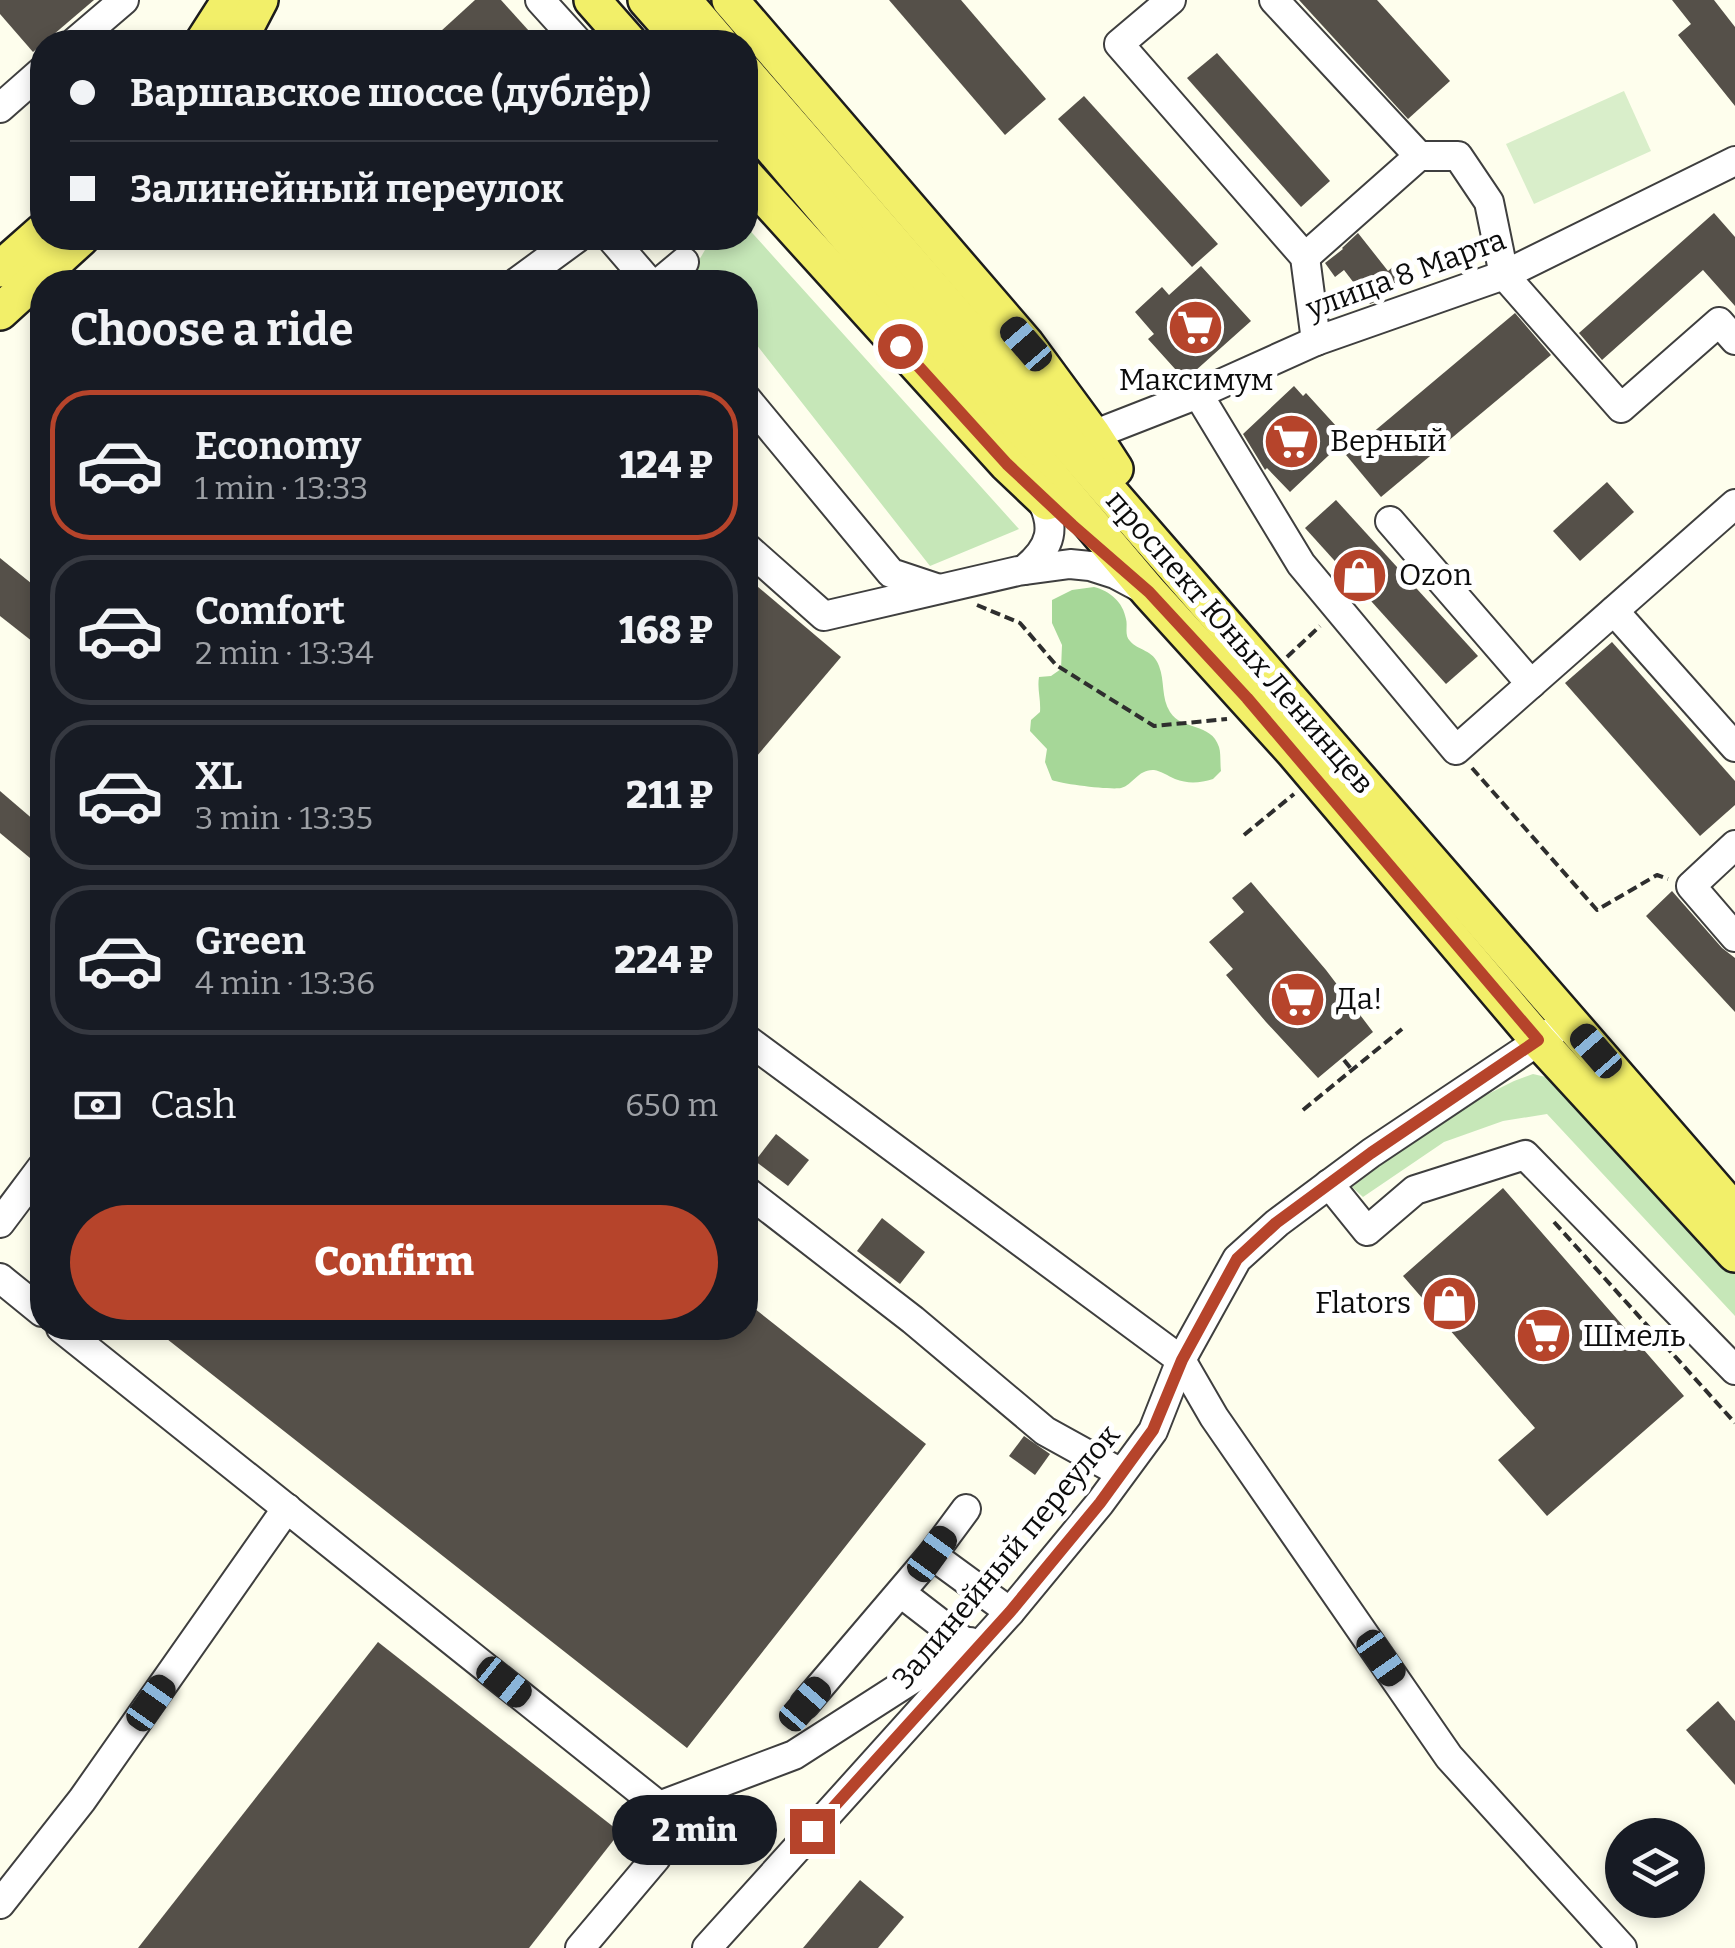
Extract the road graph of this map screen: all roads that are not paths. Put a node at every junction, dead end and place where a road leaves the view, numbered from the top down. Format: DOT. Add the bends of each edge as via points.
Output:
graph roads {
  1 [pos="124,0"];
  2 [pos="230,0"];
  3 [pos="260,0"];
  4 [pos="540,0"];
  5 [pos="592,0"];
  6 [pos="730,0"];
  7 [pos="1171,0"];
  8 [pos="1274,0"];
  9 [pos="668,15"];
  10 [pos="89,30"];
  11 [pos="211,30"];
  12 [pos="244,30"];
  13 [pos="567,30"];
  14 [pos="618,30"];
  15 [pos="697,30"];
  16 [pos="756,30"];
  17 [pos="758,33"];
  18 [pos="30,82"];
  19 [pos="758,87"];
  20 [pos="0,108"];
  21 [pos="758,131"];
  22 [pos="1418,156"];
  23 [pos="1735,161"];
  24 [pos="758,189"];
  25 [pos="30,243"];
  26 [pos="70,250"];
  27 [pos="560,250"];
  28 [pos="621,250"];
  29 [pos="1305,257"];
  30 [pos="684,262"];
  31 [pos="0,269"];
  32 [pos="50,270"];
  33 [pos="533,270"];
  34 [pos="639,270"];
  35 [pos="674,270"];
  36 [pos="1504,276"];
  37 [pos="30,289"];
  38 [pos="0,312"];
  39 [pos="1735,340"];
  40 [pos="1316,341"];
  41 [pos="1198,394"];
  42 [pos="758,413"];
  43 [pos="1093,435"];
  44 [pos="1039,494"];
  45 [pos="1735,504"];
  46 [pos="1390,522"];
  47 [pos="758,558"];
  48 [pos="1024,570"];
  49 [pos="1180,571"];
  50 [pos="941,589"];
  51 [pos="1149,592"];
  52 [pos="1614,610"];
  53 [pos="1531,684"];
  54 [pos="1735,747"];
  55 [pos="1735,845"];
  56 [pos="1735,936"];
  57 [pos="1570,1021"];
  58 [pos="1538,1040"];
  59 [pos="758,1048"];
  60 [pos="30,1183"];
  61 [pos="1329,1184"];
  62 [pos="758,1200"];
  63 [pos="1732,1203"];
  64 [pos="0,1222"];
  65 [pos="1735,1254"];
  66 [pos="0,1278"];
  67 [pos="30,1302"];
  68 [pos="76,1340"];
  69 [pos="1182,1360"];
  70 [pos="1735,1370"];
  71 [pos="1122,1474"];
  72 [pos="287,1508"];
  73 [pos="966,1508"];
  74 [pos="932,1554"];
  75 [pos="900,1592"];
  76 [pos="1003,1619"];
  77 [pos="966,1644"];
  78 [pos="805,1704"];
  79 [pos="659,1806"];
  80 [pos="0,1904"];
  81 [pos="580,1948"];
  82 [pos="707,1948"];
  83 [pos="1622,1948"];
  1 -- 10 [label="street"];
  2 -- 11 [label="main road"];
  3 -- 12 [label="main road"];
  4 -- 13 [label="street"];
  5 -- 14 [label="main road"];
  6 -- 16 [label="main road"];
  7 -- 29 [label="street" via="1119,44"];
  8 -- 22 [label="street"];
  9 -- 15 [label="main road"];
  17 -- 43 [label="main road" via="1026,344"];
  18 -- 20 [label="street"];
  19 -- 49 [label="main road, проспект Юных Ленинцев"];
  21 -- 51 [label="main road, проспект Юных Ленинцев"];
  22 -- 29 [label="street"];
  22 -- 36 [label="street" via="1458,156 1490,202"];
  23 -- 36 [label="street, улица 8 Марта"];
  24 -- 44 [label="main road"];
  25 -- 31 [label="main road"];
  26 -- 32 [label="main road"];
  27 -- 33 [label="street"];
  28 -- 34 [label="street"];
  29 -- 40 [label="street"];
  30 -- 35 [label="street"];
  36 -- 39 [label="street" via="1621,408 1719,322"];
  36 -- 40 [label="street, улица 8 Марта"];
  37 -- 38 [label="main road"];
  40 -- 41 [label="street, улица 8 Марта"];
  41 -- 43 [label="street, улица 8 Марта"];
  41 -- 53 [label="street" via="1301,564 1456,750"];
  42 -- 50 [label="street" via="891,572"];
  43 -- 49 [label="main road"];
  44 -- 48 [label="street" via="1051,524 1048,542"];
  44 -- 51 [label="main road"];
  45 -- 52 [label="street"];
  46 -- 53 [label="street"];
  47 -- 50 [label="street" via="824,616"];
  48 -- 50 [label="street"];
  48 -- 51 [label="street" via="1090,566"];
  49 -- 57 [label="main road, проспект Юных Ленинцев"];
  51 -- 58 [label="main road, проспект Юных Ленинцев"];
  52 -- 53 [label="street"];
  52 -- 54 [label="street"];
  55 -- 56 [label="street" via="1691,886"];
  57 -- 58 [label="street, Залинейный переулок"];
  57 -- 63 [label="main road, проспект Юных Ленинцев"];
  58 -- 61 [label="street, Залинейный переулок"];
  58 -- 65 [label="main road, проспект Юных Ленинцев"];
  59 -- 69 [label="street"];
  60 -- 64 [label="street"];
  61 -- 69 [label="street, Залинейный переулок" via="1237,1259"];
  61 -- 70 [label="street" via="1367,1231 1415,1190 1526,1155"];
  62 -- 71 [label="street" via="1045,1431"];
  66 -- 67 [label="street"];
  68 -- 72 [label="street"];
  69 -- 71 [label="street, Залинейный переулок" via="1153,1430"];
  69 -- 83 [label="street" via="1214,1417 1449,1757"];
  71 -- 76 [label="street, Залинейный переулок"];
  72 -- 79 [label="street"];
  72 -- 80 [label="street" via="82,1800"];
  73 -- 74 [label="street"];
  74 -- 75 [label="street"];
  74 -- 76 [label="street"];
  75 -- 77 [label="street"];
  75 -- 78 [label="street"];
  76 -- 77 [label="street"];
  76 -- 82 [label="street, Залинейный переулок"];
  77 -- 79 [label="street" via="794,1755"];
  79 -- 81 [label="street" via="656,1858"];
}
